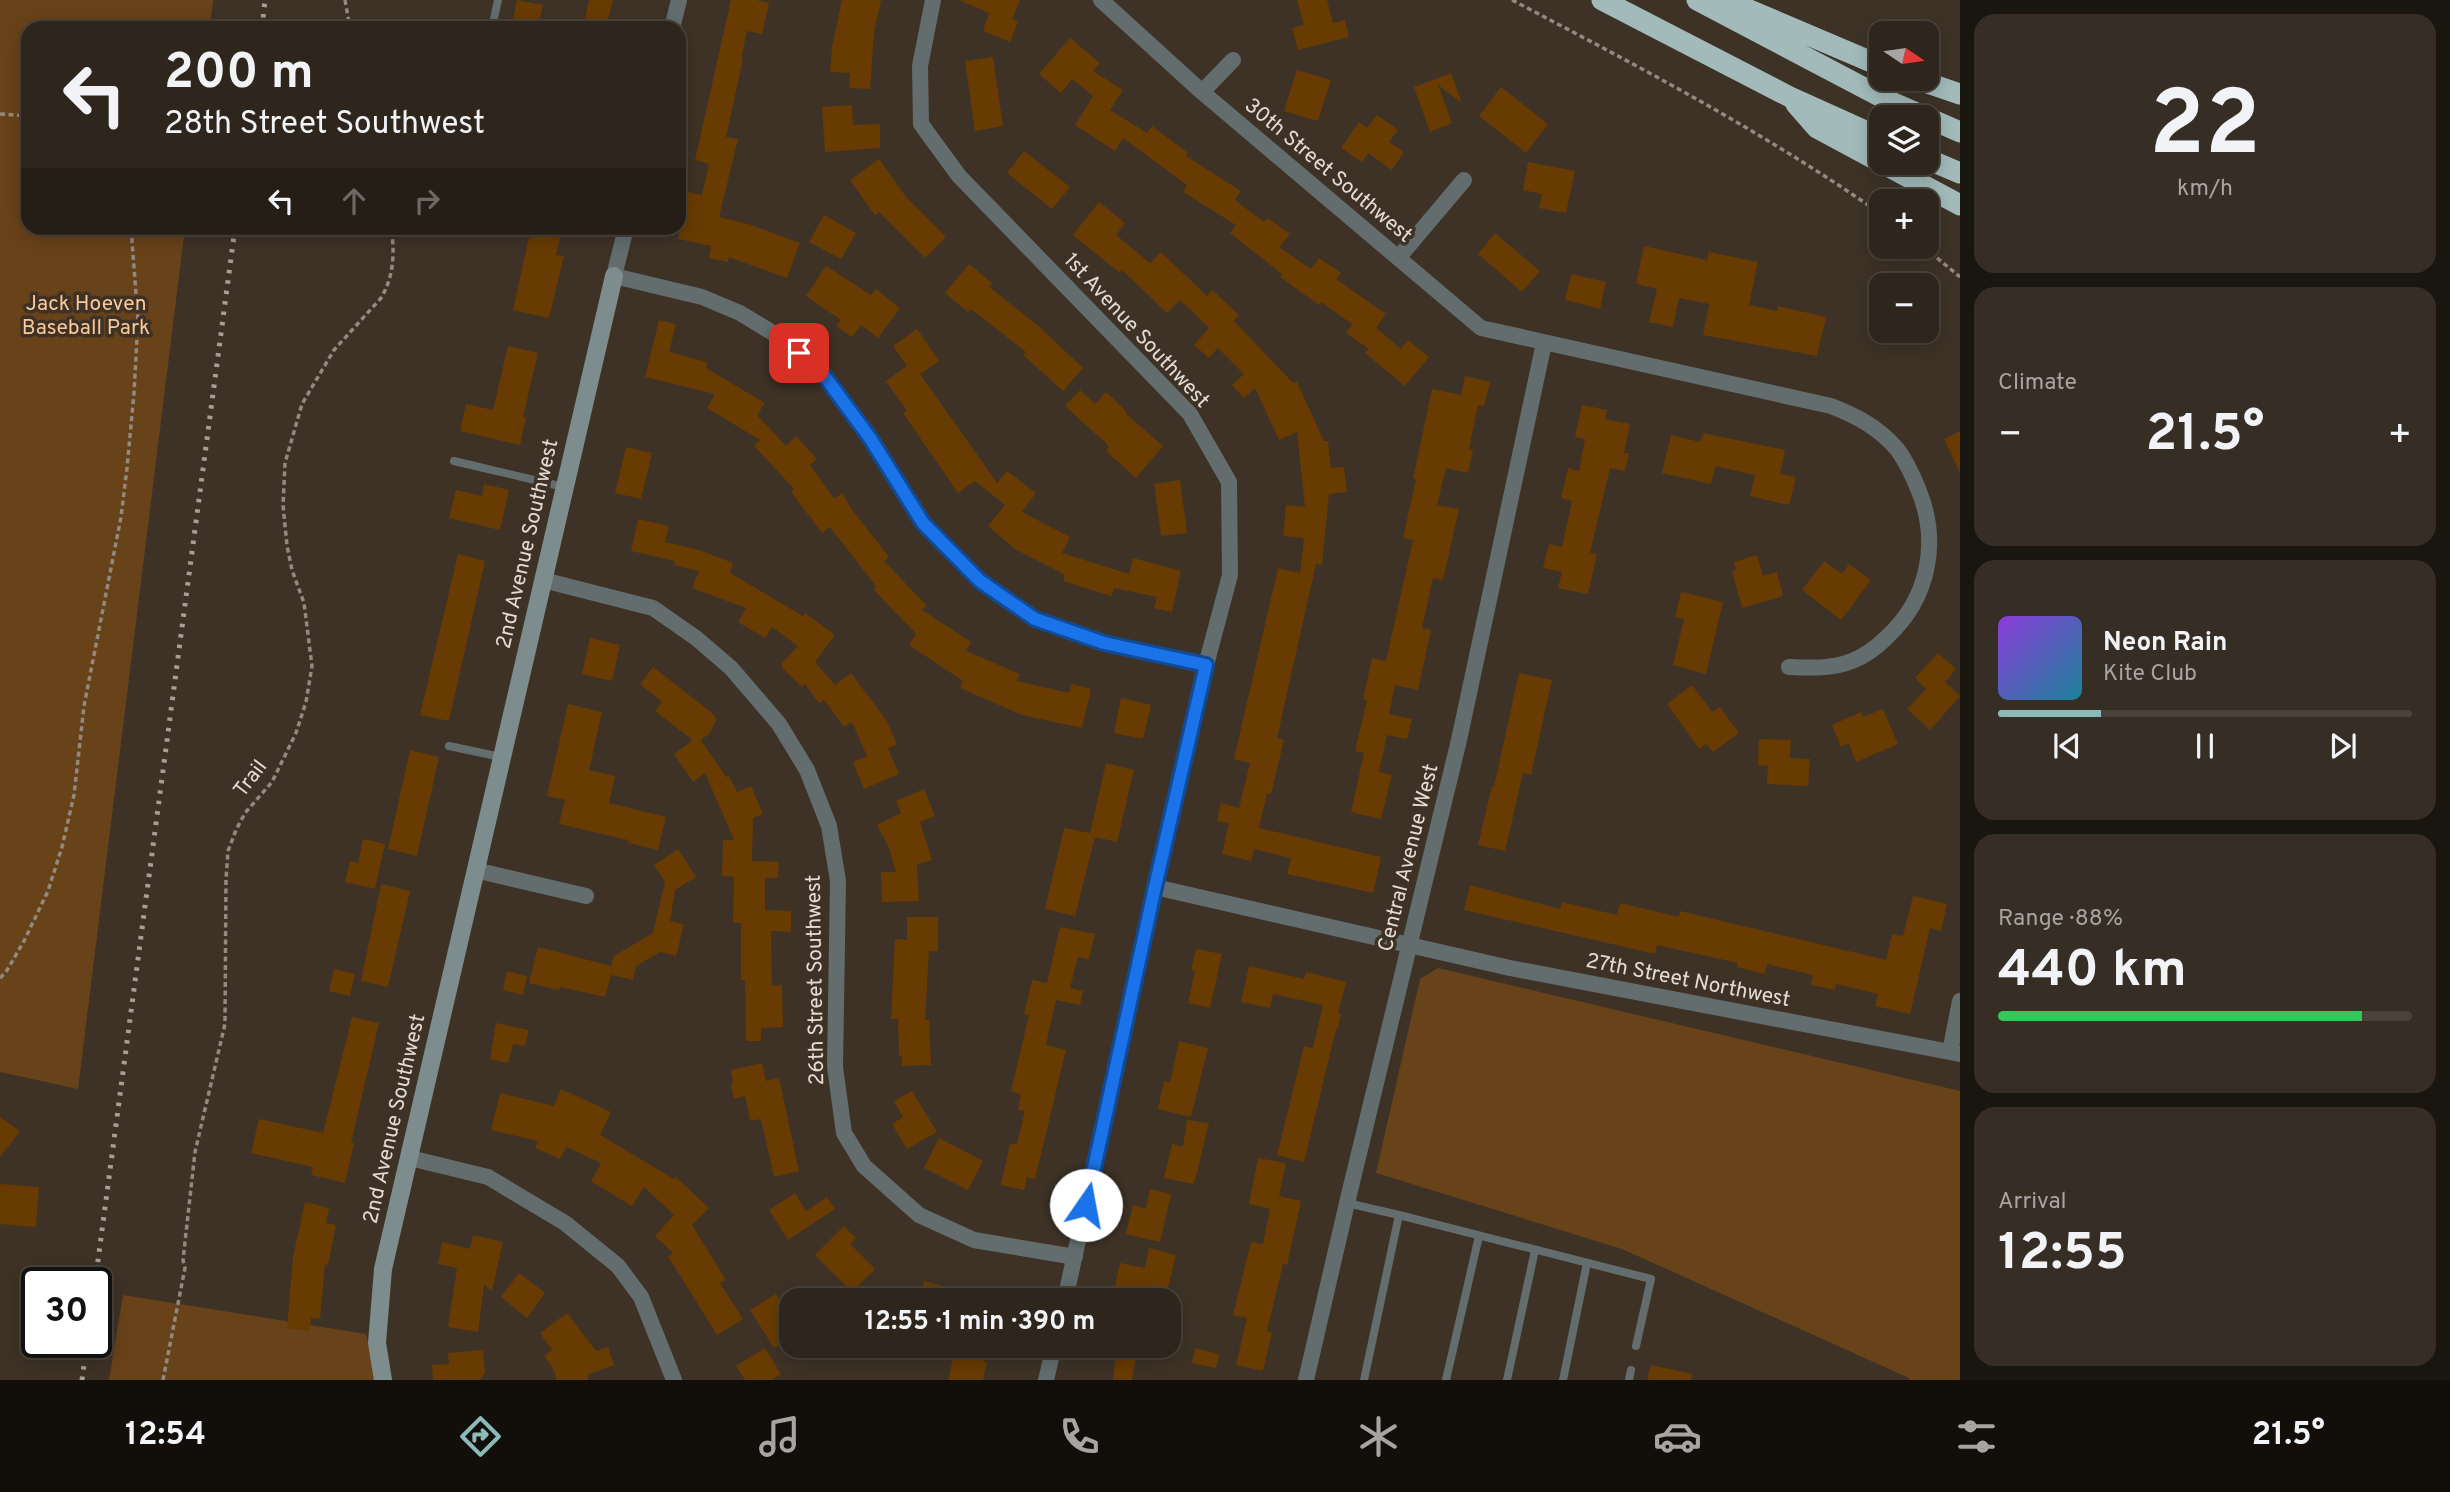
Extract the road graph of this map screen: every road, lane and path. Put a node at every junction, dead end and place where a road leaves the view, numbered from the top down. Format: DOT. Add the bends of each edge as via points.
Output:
graph roads {
  1 [pos="345,0"];
  2 [pos="498,0"];
  3 [pos="679,0"];
  4 [pos="933,0"];
  5 [pos="1101,0"];
  6 [pos="1512,0"];
  7 [pos="1602,0"];
  8 [pos="1697,0"];
  9 [pos="1726,0"];
  10 [pos="349,21"];
  11 [pos="494,21"];
  12 [pos="674,21"];
  13 [pos="1233,60"];
  14 [pos="1869,61"];
  15 [pos="1939,87"];
  16 [pos="1202,93"];
  17 [pos="1960,94"];
  18 [pos="1790,97"];
  19 [pos="0,114"];
  20 [pos="21,116"];
  21 [pos="1960,132"];
  22 [pos="1869,133"];
  23 [pos="1939,164"];
  24 [pos="1960,173"];
  25 [pos="1464,180"];
  26 [pos="1960,205"];
  27 [pos="1869,206"];
  28 [pos="132,235"];
  29 [pos="391,235"];
  30 [pos="624,235"];
  31 [pos="1399,257"];
  32 [pos="1939,259"];
  33 [pos="614,276"];
  34 [pos="1960,276"];
  35 [pos="1544,343"];
  36 [pos="454,461"];
  37 [pos="564,487"];
  38 [pos="543,580"];
  39 [pos="1206,665"];
  40 [pos="1789,667"];
  41 [pos="449,746"];
  42 [pos="501,757"];
  43 [pos="475,870"];
  44 [pos="1155,887"];
  45 [pos="586,897"];
  46 [pos="1409,945"];
  47 [pos="0,978"];
  48 [pos="1960,1001"];
  49 [pos="1955,1053"];
  50 [pos="410,1158"];
  51 [pos="1346,1203"];
  52 [pos="1399,1215"];
  53 [pos="1479,1236"];
  54 [pos="1535,1250"];
  55 [pos="1075,1257"];
  56 [pos="1587,1263"];
  57 [pos="1068,1288"];
  58 [pos="1636,1346"];
  59 [pos="1051,1358"];
  60 [pos="1631,1370"];
  61 [pos="163,1380"];
  62 [pos="383,1380"];
  63 [pos="674,1380"];
  64 [pos="1046,1380"];
  65 [pos="1306,1380"];
  66 [pos="1364,1380"];
  67 [pos="1446,1380"];
  68 [pos="1507,1380"];
  69 [pos="1563,1380"];
  70 [pos="1629,1380"];
  1 -- 10 [label="path"];
  2 -- 11 [label="lane"];
  3 -- 12 [label="street"];
  4 -- 39 [label="street, 1st Avenue Southwest" via="920,66 921,124 959,176 1190,414 1229,482 1230,575"];
  5 -- 16 [label="street, 30th Street Southwest"];
  6 -- 27 [label="path" via="1674,86"];
  7 -- 18 [label="highway"];
  8 -- 21 [label="highway" via="1887,100"];
  9 -- 14 [label="highway"];
  13 -- 16 [label="street"];
  15 -- 17 [label="highway"];
  16 -- 31 [label="street, 30th Street Southwest"];
  18 -- 22 [label="highway"];
  18 -- 26 [label="highway" via="1816,128"];
  19 -- 20 [label="path"];
  23 -- 24 [label="highway"];
  25 -- 31 [label="street"];
  28 -- 47 [label="path" via="138,320 127,468 84,706 74,795 48,891 24,942"];
  29 -- 61 [label="path, Trail" via="393,262 387,288 334,350 302,404 285,463 287,546 304,603 312,666 296,733 272,782 246,813 228,851 225,1024 195,1152 183,1283"];
  30 -- 33 [label="street, 2nd Avenue Southwest"];
  31 -- 35 [label="street, 30th Street Southwest" via="1481,328"];
  32 -- 34 [label="path"];
  33 -- 37 [label="street, 2nd Avenue Southwest"];
  33 -- 39 [label="street" via="702,297 740,313 820,370 870,438 923,523 980,581 1035,619 1104,643"];
  35 -- 40 [label="street, 30th Street Southwest" via="1831,406 1863,420 1896,448 1914,478 1928,525 1928,565 1913,606 1902,624 1853,661 1821,668"];
  35 -- 46 [label="street, Central Avenue West" via="1459,740"];
  36 -- 37 [label="lane"];
  37 -- 38 [label="street, 2nd Avenue Southwest"];
  38 -- 42 [label="street, 2nd Avenue Southwest"];
  38 -- 55 [label="street, 26th Street Southwest" via="653,608 696,638 732,668 779,724 807,770 829,826 838,881 835,1067 842,1120 844,1133 864,1166 919,1215 974,1240"];
  39 -- 44 [label="street, 1st Avenue Southwest"];
  41 -- 42 [label="lane"];
  42 -- 43 [label="street, 2nd Avenue Southwest"];
  43 -- 45 [label="street"];
  43 -- 50 [label="street, 2nd Avenue Southwest"];
  44 -- 46 [label="street, 27th Street Northwest"];
  44 -- 55 [label="street, 1st Avenue Southwest"];
  46 -- 49 [label="street, 27th Street Northwest"];
  46 -- 51 [label="street, Central Avenue West"];
  48 -- 49 [label="street"];
  50 -- 62 [label="street, 2nd Avenue Southwest" via="383,1269 377,1343"];
  50 -- 63 [label="street" via="488,1177 565,1223 618,1266 641,1297"];
  51 -- 52 [label="lane"];
  51 -- 65 [label="street, Central Avenue West"];
  52 -- 53 [label="lane"];
  52 -- 66 [label="lane"];
  53 -- 54 [label="lane"];
  53 -- 67 [label="lane"];
  54 -- 56 [label="lane"];
  54 -- 68 [label="lane"];
  55 -- 57 [label="street, 1st Avenue Southwest"];
  56 -- 58 [label="lane" via="1651,1279"];
  56 -- 69 [label="lane"];
  59 -- 64 [label="street"];
  60 -- 70 [label="lane"];
}
